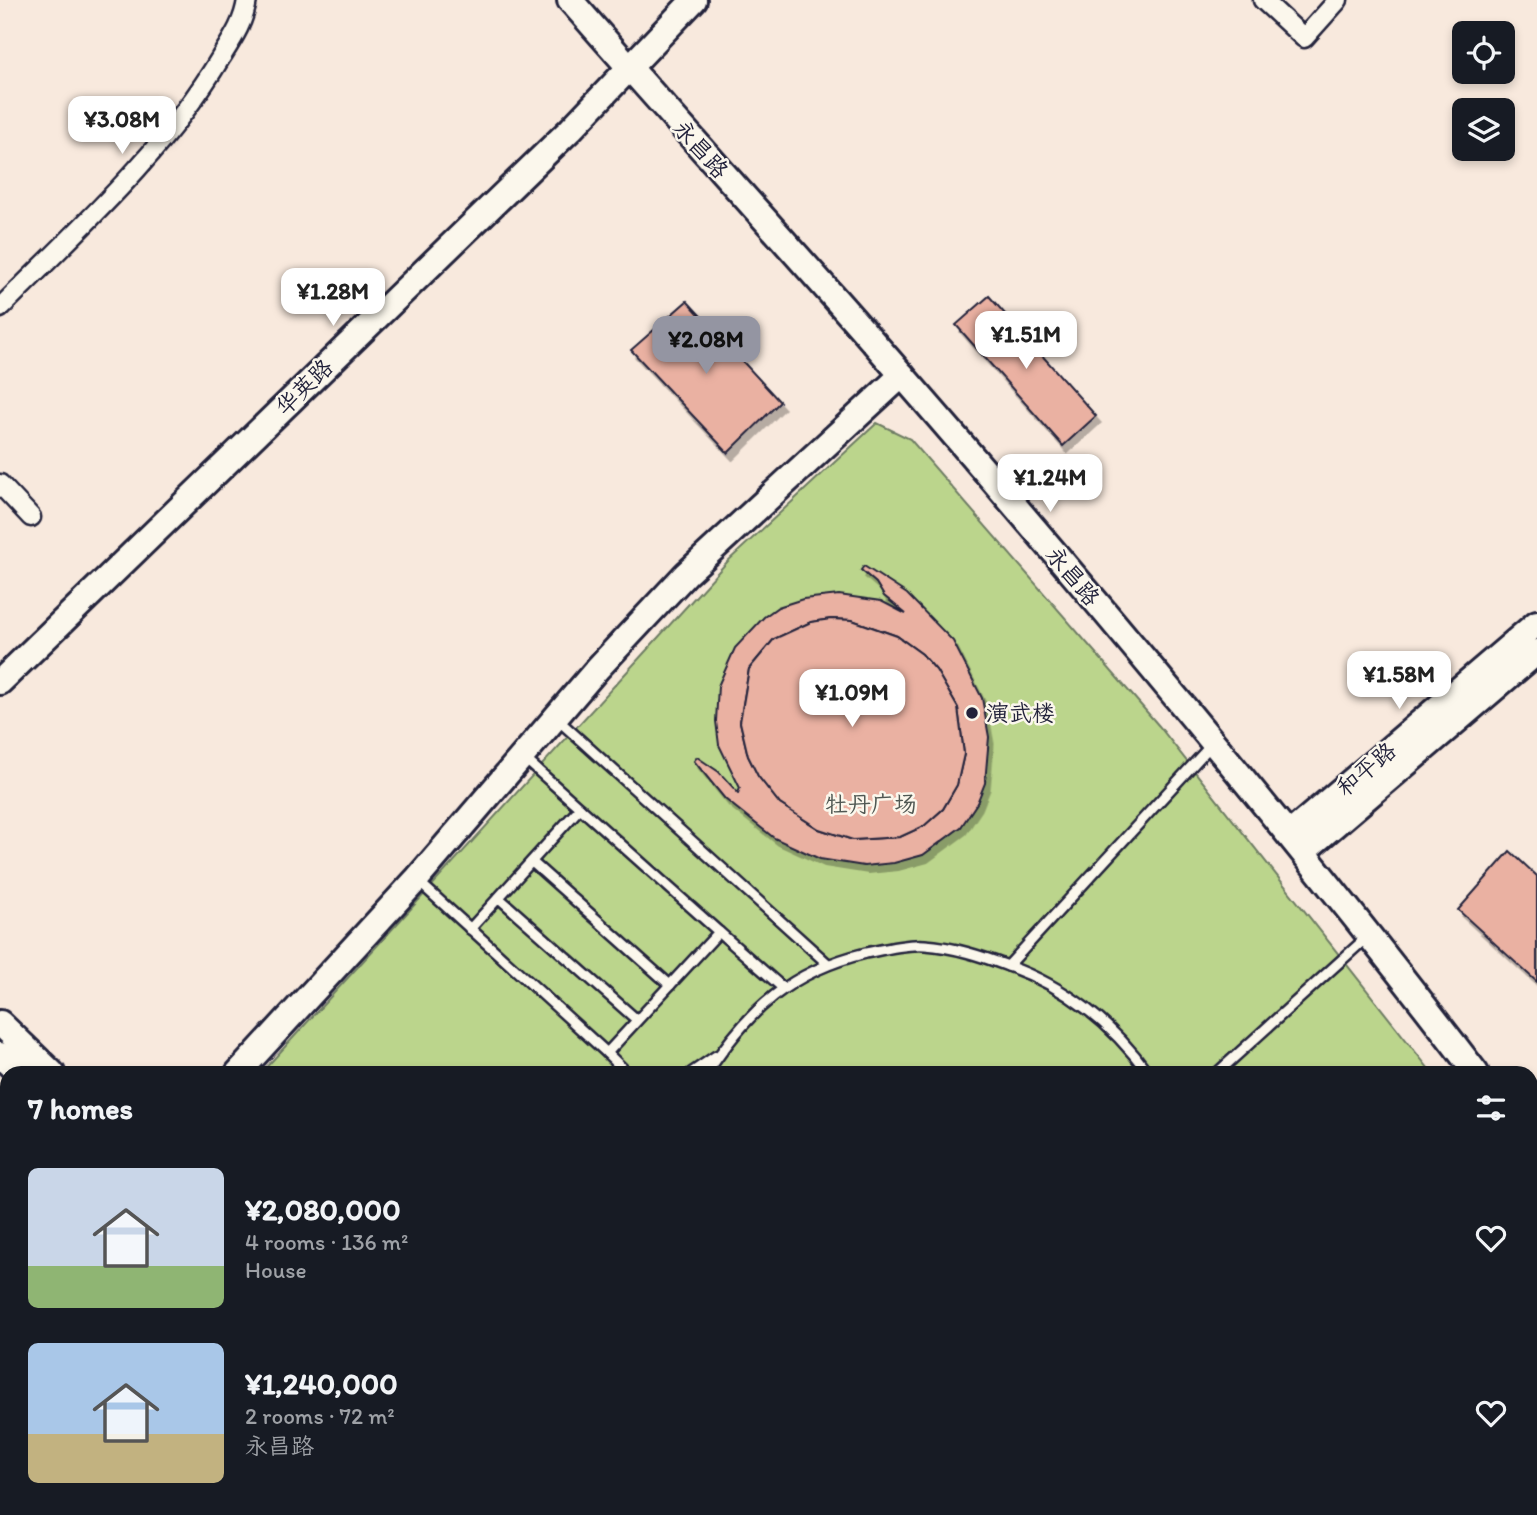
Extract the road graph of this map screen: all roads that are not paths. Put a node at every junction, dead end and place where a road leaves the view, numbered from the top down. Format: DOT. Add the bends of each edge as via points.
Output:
graph roads {
  1 [pos="247,0"];
  2 [pos="570,0"];
  3 [pos="694,0"];
  4 [pos="1263,0"];
  5 [pos="1338,0"];
  6 [pos="629,68"];
  7 [pos="0,307"];
  8 [pos="902,375"];
  9 [pos="0,484"];
  10 [pos="31,517"];
  11 [pos="1537,623"];
  12 [pos="1537,652"];
  13 [pos="0,682"];
  14 [pos="556,718"];
  15 [pos="1214,742"];
  16 [pos="523,757"];
  17 [pos="580,808"];
  18 [pos="1297,842"];
  19 [pos="532,862"];
  20 [pos="416,880"];
  21 [pos="499,898"];
  22 [pos="470,929"];
  23 [pos="719,932"];
  24 [pos="1370,934"];
  25 [pos="828,964"];
  26 [pos="1008,965"];
  27 [pos="670,985"];
  28 [pos="783,988"];
  29 [pos="638,1020"];
  30 [pos="0,1023"];
  31 [pos="607,1053"];
  32 [pos="719,1054"];
  33 [pos="45,1066"];
  34 [pos="244,1066"];
  35 [pos="620,1066"];
  36 [pos="701,1066"];
  37 [pos="711,1066"];
  38 [pos="1142,1066"];
  39 [pos="1225,1066"];
  40 [pos="1471,1066"];
  1 -- 7 [label="street" via="245,18 203,88 125,183"];
  2 -- 6 [label="main road, 永昌路"];
  3 -- 6 [label="main road, 华英路"];
  4 -- 5 [label="street" via="1304,38"];
  6 -- 8 [label="main road, 永昌路"];
  6 -- 13 [label="main road, 华英路"];
  8 -- 14 [label="main road" via="686,574"];
  8 -- 15 [label="main road, 永昌路"];
  9 -- 10 [label="street"];
  11 -- 18 [label="main road, 和平路"];
  12 -- 18 [label="main road, 和平路"];
  14 -- 16 [label="main road"];
  14 -- 25 [label="lane"];
  15 -- 18 [label="main road, 永昌路"];
  15 -- 26 [label="lane"];
  16 -- 17 [label="lane"];
  16 -- 20 [label="main road"];
  17 -- 19 [label="lane"];
  17 -- 23 [label="lane"];
  18 -- 24 [label="main road, 永昌路"];
  19 -- 21 [label="lane"];
  19 -- 27 [label="lane"];
  20 -- 22 [label="lane"];
  20 -- 34 [label="main road"];
  21 -- 22 [label="lane"];
  21 -- 29 [label="lane"];
  22 -- 31 [label="lane"];
  23 -- 27 [label="lane"];
  23 -- 28 [label="lane"];
  24 -- 39 [label="lane"];
  24 -- 40 [label="main road, 永昌路"];
  25 -- 26 [label="lane" via="887,948 922,945 961,950"];
  25 -- 28 [label="lane"];
  26 -- 38 [label="lane" via="1087,1007"];
  27 -- 29 [label="lane"];
  28 -- 32 [label="lane"];
  29 -- 31 [label="lane"];
  30 -- 33 [label="main road"];
  31 -- 35 [label="lane"];
  32 -- 36 [label="lane"];
  32 -- 37 [label="lane"];
}
